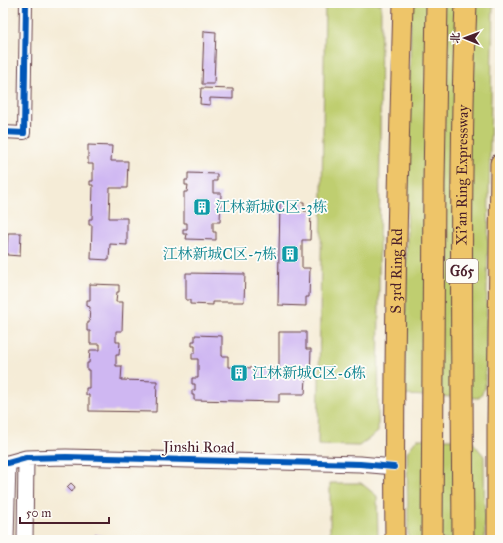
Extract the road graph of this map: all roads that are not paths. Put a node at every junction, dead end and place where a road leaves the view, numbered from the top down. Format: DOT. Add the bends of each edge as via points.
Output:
graph roads {
  1 [pos="26,3"];
  2 [pos="403,3"];
  3 [pos="437,3"];
  4 [pos="466,3"];
  5 [pos="3,132"];
  6 [pos="500,163"];
  7 [pos="498,421"];
  8 [pos="26,458"];
  9 [pos="6,463"];
  10 [pos="394,467"];
  11 [pos="6,540"];
  12 [pos="25,540"];
  13 [pos="396,540"];
  14 [pos="432,540"];
  15 [pos="464,540"];
  16 [pos="497,540"];
  1 -- 5 [label="street" via="24,133"];
  2 -- 10 [label="highway, S 3rd Ring Rd"];
  3 -- 14 [label="highway, Xi'an Ring Expressway / G65"];
  4 -- 15 [label="highway, Xi'an Ring Expressway / G65" via="463,78 462,338"];
  6 -- 7 [label="highway"];
  7 -- 16 [label="highway"];
  8 -- 9 [label="street, Jinshi Road"];
  8 -- 10 [label="street, Jinshi Road" via="88,457"];
  8 -- 12 [label="street"];
  9 -- 11 [label="street"];
  10 -- 13 [label="highway, S 3rd Ring Rd"];
}
